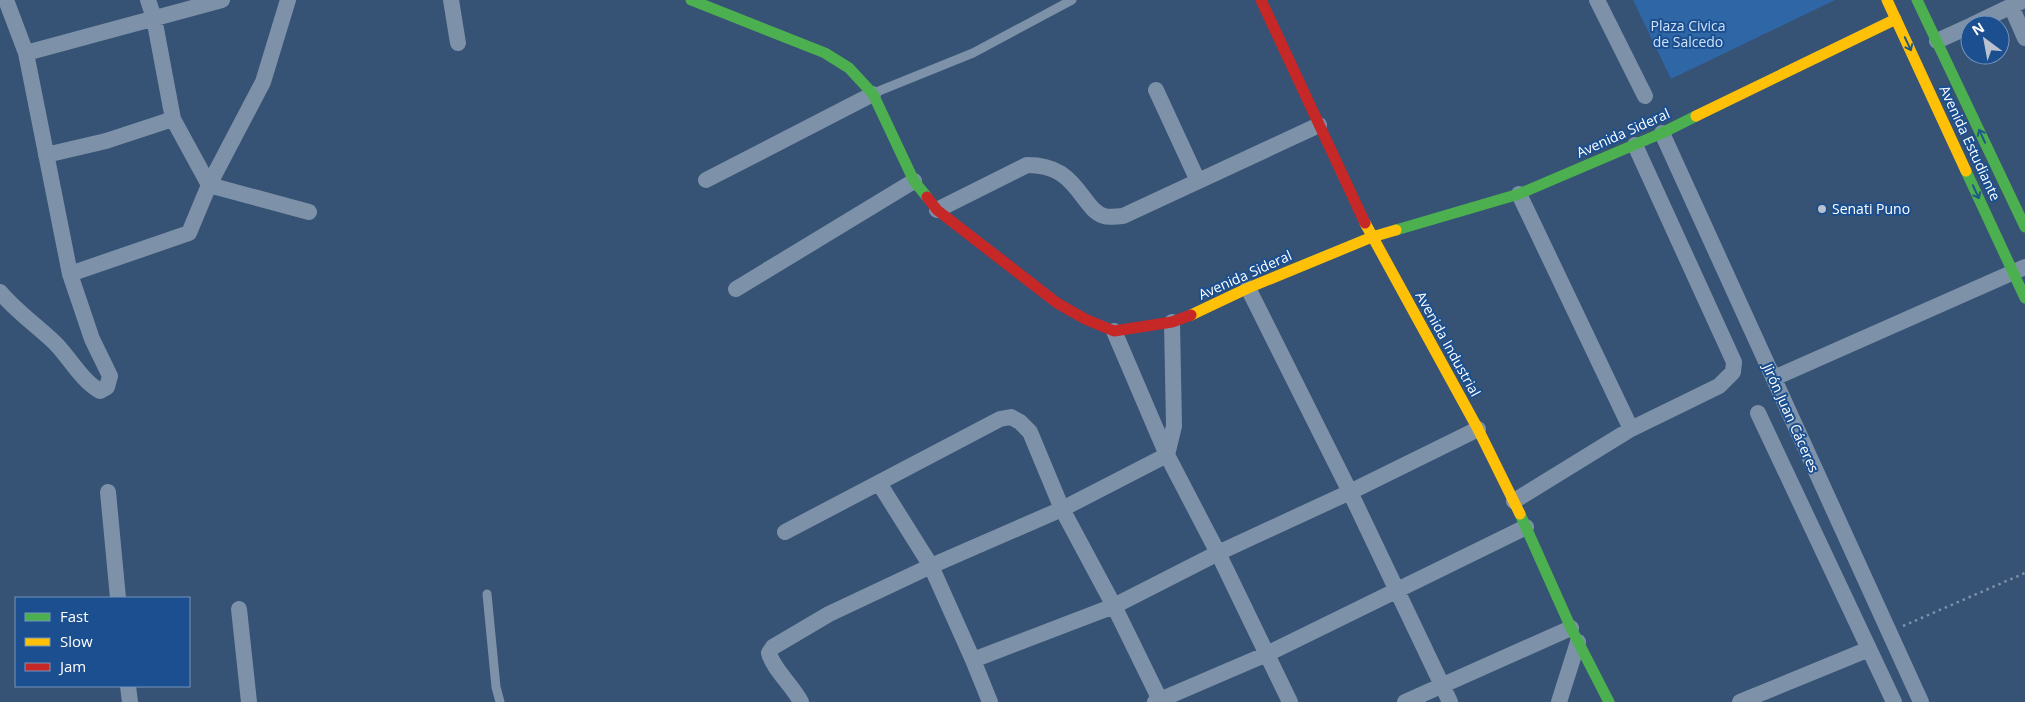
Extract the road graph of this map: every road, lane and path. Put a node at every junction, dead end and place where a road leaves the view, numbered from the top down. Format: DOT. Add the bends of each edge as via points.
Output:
graph roads {
  1 [pos="6,0"];
  2 [pos="148,0"];
  3 [pos="222,0"];
  4 [pos="288,0"];
  5 [pos="451,0"];
  6 [pos="693,0"];
  7 [pos="1072,0"];
  8 [pos="1261,0"];
  9 [pos="1597,0"];
  10 [pos="1887,0"];
  11 [pos="1917,0"];
  12 [pos="2017,3"];
  13 [pos="1992,15"];
  14 [pos="154,18"];
  15 [pos="1896,19"];
  16 [pos="1960,30"];
  17 [pos="2025,38"];
  18 [pos="1937,42"];
  19 [pos="458,43"];
  20 [pos="26,53"];
  21 [pos="1156,90"];
  22 [pos="873,94"];
  23 [pos="1645,96"];
  24 [pos="172,119"];
  25 [pos="1318,125"];
  26 [pos="1662,133"];
  27 [pos="1635,145"];
  28 [pos="46,155"];
  29 [pos="706,180"];
  30 [pos="914,181"];
  31 [pos="1198,181"];
  32 [pos="209,185"];
  33 [pos="1518,194"];
  34 [pos="937,210"];
  35 [pos="309,212"];
  36 [pos="2025,227"];
  37 [pos="1372,237"];
  38 [pos="2019,270"];
  39 [pos="70,274"];
  40 [pos="1248,288"];
  41 [pos="736,289"];
  42 [pos="0,292"];
  43 [pos="2025,298"];
  44 [pos="1172,322"];
  45 [pos="1114,331"];
  46 [pos="1774,378"];
  47 [pos="1758,413"];
  48 [pos="1478,429"];
  49 [pos="1631,430"];
  50 [pos="1167,455"];
  51 [pos="879,483"];
  52 [pos="108,492"];
  53 [pos="1350,492"];
  54 [pos="1514,501"];
  55 [pos="1062,508"];
  56 [pos="1526,527"];
  57 [pos="785,532"];
  58 [pos="1218,553"];
  59 [pos="930,566"];
  60 [pos="2025,573"];
  61 [pos="1396,590"];
  62 [pos="486,594"];
  63 [pos="118,597"];
  64 [pos="1114,606"];
  65 [pos="240,609"];
  66 [pos="1888,632"];
  67 [pos="1574,635"];
  68 [pos="1869,649"];
  69 [pos="1267,654"];
  70 [pos="973,660"];
  71 [pos="1442,685"];
  72 [pos="128,687"];
  73 [pos="1158,701"];
  74 [pos="130,702"];
  75 [pos="248,702"];
  76 [pos="500,702"];
  77 [pos="801,702"];
  78 [pos="990,702"];
  79 [pos="1290,702"];
  80 [pos="1405,702"];
  81 [pos="1450,702"];
  82 [pos="1559,702"];
  83 [pos="1609,702"];
  84 [pos="1740,702"];
  85 [pos="1894,702"];
  86 [pos="1921,702"];
  1 -- 20 [label="street"];
  2 -- 14 [label="street"];
  3 -- 14 [label="street"];
  4 -- 32 [label="street" via="263,82"];
  5 -- 19 [label="street"];
  6 -- 22 [label="street" via="825,53 849,68"];
  7 -- 22 [label="lane" via="973,54"];
  8 -- 25 [label="street, Avenida Industrial"];
  9 -- 23 [label="street"];
  10 -- 15 [label="street, Avenida Estudiante"];
  11 -- 18 [label="street, Avenida Estudiante"];
  12 -- 13 [label="street"];
  12 -- 17 [label="street"];
  14 -- 20 [label="street"];
  14 -- 24 [label="street"];
  15 -- 26 [label="street, Avenida Sideral"];
  15 -- 38 [label="street, Avenida Estudiante, one-way"];
  16 -- 18 [label="street"];
  36 -- 18 [label="street, Avenida Estudiante, one-way"];
  20 -- 28 [label="street"];
  21 -- 31 [label="street"];
  22 -- 29 [label="street"];
  22 -- 30 [label="street"];
  24 -- 28 [label="street" via="106,141"];
  24 -- 32 [label="street"];
  25 -- 31 [label="street"];
  25 -- 37 [label="street, Avenida Industrial"];
  26 -- 27 [label="street, Avenida Sideral"];
  26 -- 46 [label="street, Jirón Juan Cáceres"];
  27 -- 33 [label="street, Avenida Sideral"];
  27 -- 49 [label="street" via="1734,362 1733,372 1719,386"];
  28 -- 39 [label="street"];
  30 -- 34 [label="street"];
  30 -- 41 [label="street"];
  31 -- 34 [label="street" via="1123,216 1105,217 1093,210 1062,173 1043,165 1027,165"];
  32 -- 35 [label="street"];
  32 -- 39 [label="street" via="189,233"];
  33 -- 37 [label="street, Avenida Sideral"];
  33 -- 49 [label="street"];
  34 -- 45 [label="street" via="1057,303"];
  37 -- 40 [label="street, Avenida Sideral"];
  37 -- 48 [label="street, Avenida Industrial"];
  38 -- 43 [label="street, Avenida Estudiante"];
  38 -- 46 [label="street"];
  39 -- 42 [label="street" via="92,340 110,376 107,386 100,391"];
  40 -- 44 [label="street, Avenida Sideral" via="1203,311"];
  40 -- 53 [label="street"];
  44 -- 45 [label="street, Avenida Sideral"];
  44 -- 50 [label="street" via="1174,426"];
  45 -- 50 [label="street"];
  46 -- 66 [label="street, Jirón Juan Cáceres"];
  47 -- 68 [label="street, Jirón Juan Cáceres"];
  48 -- 53 [label="street"];
  48 -- 54 [label="street, Avenida Industrial"];
  49 -- 54 [label="street"];
  50 -- 55 [label="street"];
  50 -- 58 [label="street"];
  51 -- 55 [label="street" via="1000,419 1011,417 1030,432"];
  51 -- 57 [label="street"];
  51 -- 59 [label="street"];
  52 -- 63 [label="street"];
  53 -- 58 [label="street"];
  53 -- 61 [label="street"];
  54 -- 56 [label="street, Avenida Industrial"];
  55 -- 59 [label="street"];
  55 -- 64 [label="street"];
  56 -- 61 [label="street"];
  56 -- 67 [label="street, Avenida Industrial"];
  58 -- 64 [label="street"];
  58 -- 69 [label="street"];
  59 -- 70 [label="street"];
  59 -- 77 [label="street" via="829,614 774,647 769,653 771,662"];
  60 -- 66 [label="path"];
  61 -- 69 [label="street"];
  61 -- 71 [label="street"];
  62 -- 76 [label="lane"];
  64 -- 70 [label="street"];
  64 -- 73 [label="street"];
  65 -- 75 [label="street"];
  66 -- 86 [label="street, Jirón Juan Cáceres"];
  67 -- 71 [label="street"];
  67 -- 82 [label="street"];
  67 -- 83 [label="street, Avenida Industrial"];
  68 -- 84 [label="street"];
  68 -- 85 [label="street, Jirón Juan Cáceres"];
  69 -- 73 [label="street"];
  69 -- 79 [label="street"];
  70 -- 78 [label="street"];
  71 -- 80 [label="street"];
  71 -- 81 [label="street"];
  72 -- 74 [label="street"];
}
